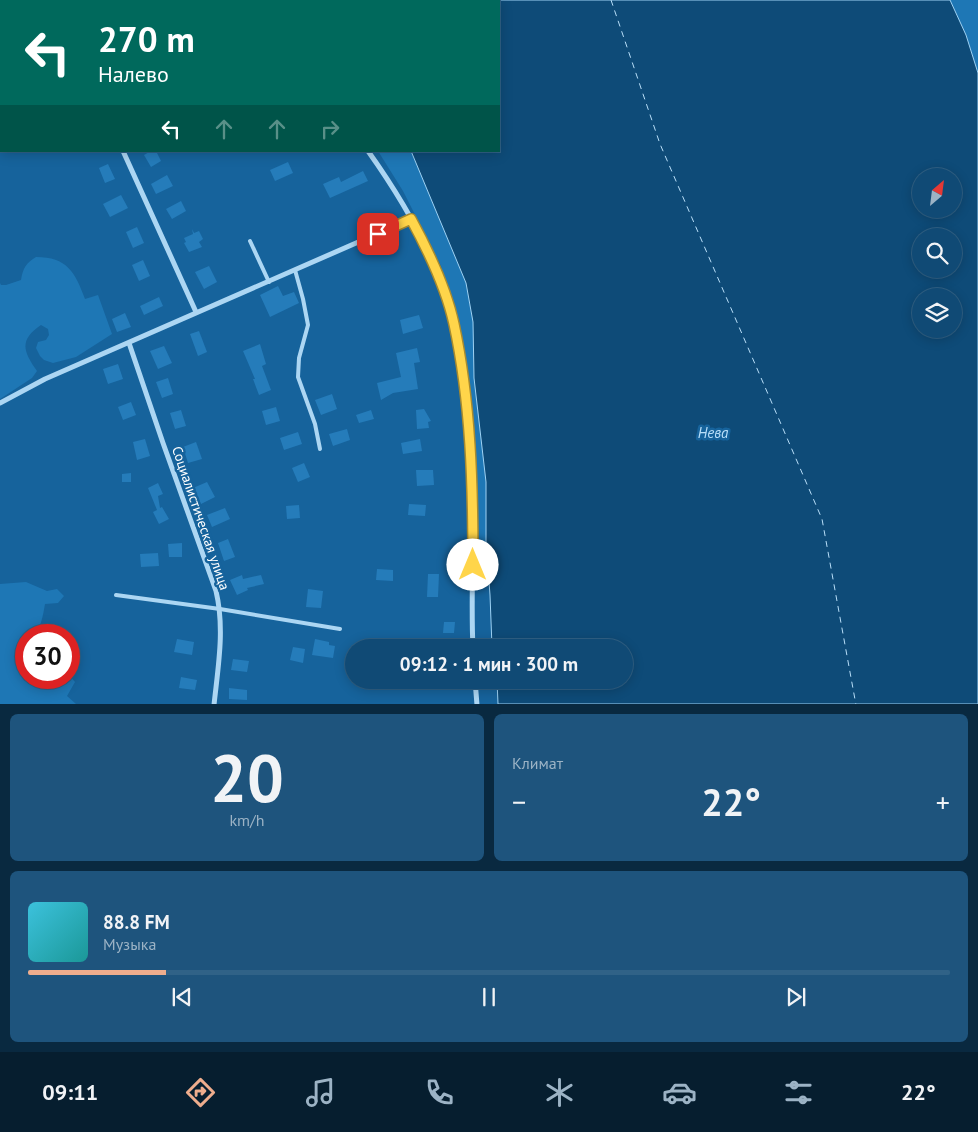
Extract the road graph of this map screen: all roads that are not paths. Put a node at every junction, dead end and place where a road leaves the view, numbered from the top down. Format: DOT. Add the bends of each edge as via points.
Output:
graph roads {
  1 [pos="123,152"];
  2 [pos="369,152"];
  3 [pos="411,219"];
  4 [pos="250,241"];
  5 [pos="295,270"];
  6 [pos="269,282"];
  7 [pos="196,312"];
  8 [pos="129,343"];
  9 [pos="0,403"];
  10 [pos="320,449"];
  11 [pos="116,595"];
  12 [pos="220,609"];
  13 [pos="340,630"];
  14 [pos="472,639"];
  15 [pos="476,689"];
  16 [pos="214,704"];
  17 [pos="477,704"];
  1 -- 7 [label="street"];
  2 -- 3 [label="street"];
  3 -- 5 [label="street"];
  3 -- 14 [label="street" via="443,287 454,323 462,371 471,465"];
  4 -- 6 [label="lane"];
  5 -- 6 [label="street"];
  5 -- 10 [label="lane" via="308,325 298,358 298,377 315,424"];
  6 -- 7 [label="street"];
  7 -- 8 [label="street"];
  8 -- 9 [label="street"];
  8 -- 12 [label="street, Социалистическая улица"];
  11 -- 12 [label="lane"];
  12 -- 13 [label="lane"];
  12 -- 16 [label="street, Социалистическая улица"];
  15 -- 17 [label="street"];
}
